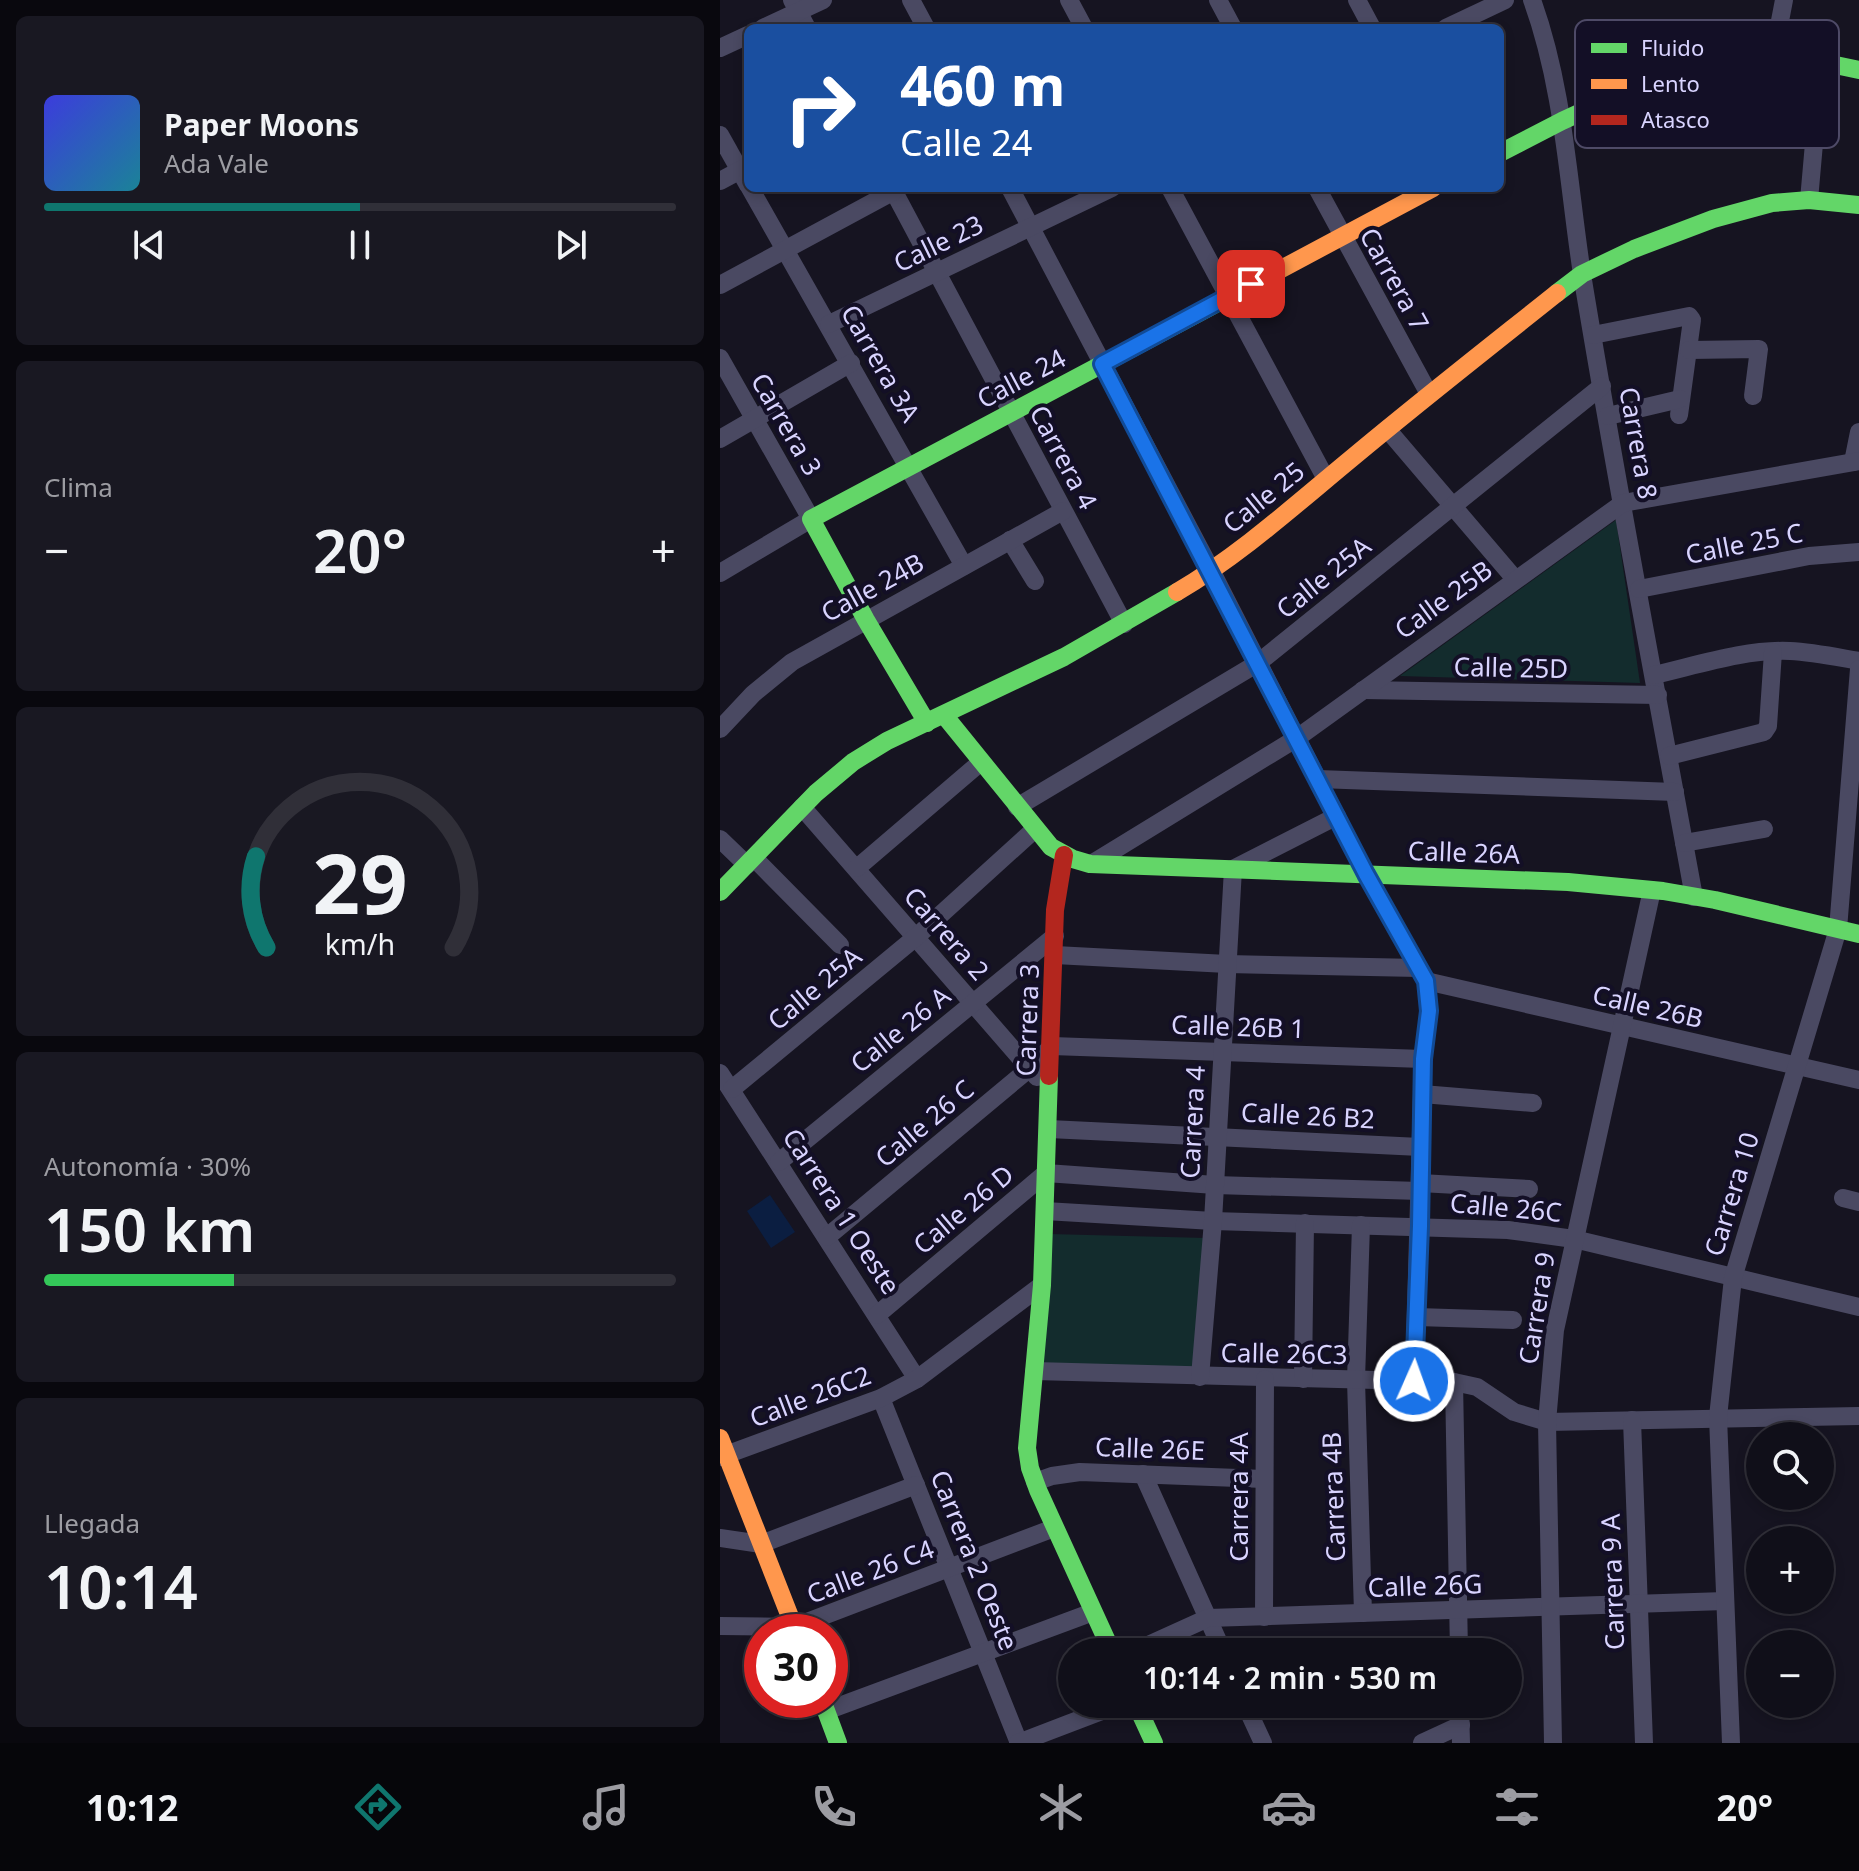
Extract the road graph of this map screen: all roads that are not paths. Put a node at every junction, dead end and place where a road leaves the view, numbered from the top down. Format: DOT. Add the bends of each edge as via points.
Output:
graph roads {
  1 [pos="823,0"];
  2 [pos="911,0"];
  3 [pos="1069,0"];
  4 [pos="1218,0"];
  5 [pos="1357,0"];
  6 [pos="1505,0"];
  7 [pos="1532,0"];
  8 [pos="1784,0"];
  9 [pos="799,13"];
  10 [pos="1780,20"];
  11 [pos="773,24"];
  12 [pos="924,24"];
  13 [pos="1082,24"];
  14 [pos="1231,24"];
  15 [pos="1370,24"];
  16 [pos="1454,24"];
  17 [pos="744,37"];
  18 [pos="720,48"];
  19 [pos="1839,67"];
  20 [pos="1859,70"];
  21 [pos="1575,115"];
  22 [pos="1562,121"];
  23 [pos="720,135"];
  24 [pos="1814,148"];
  25 [pos="1504,151"];
  26 [pos="744,174"];
  27 [pos="744,177"];
  28 [pos="720,181"];
  29 [pos="754,192"];
  30 [pos="889,192"];
  31 [pos="894,192"];
  32 [pos="1012,192"];
  33 [pos="1104,192"];
  34 [pos="1172,192"];
  35 [pos="1319,192"];
  36 [pos="1425,192"];
  37 [pos="1809,200"];
  38 [pos="1859,205"];
  39 [pos="1031,227"];
  40 [pos="1342,236"];
  41 [pos="787,250"];
  42 [pos="937,272"];
  43 [pos="1582,274"];
  44 [pos="720,285"];
  45 [pos="1228,296"];
  46 [pos="829,324"];
  47 [pos="1593,335"];
  48 [pos="1689,350"];
  49 [pos="720,358"];
  50 [pos="851,363"];
  51 [pos="1102,364"];
  52 [pos="1602,386"];
  53 [pos="1429,394"];
  54 [pos="1753,396"];
  55 [pos="1011,413"];
  56 [pos="1608,416"];
  57 [pos="754,419"];
  58 [pos="1387,429"];
  59 [pos="1859,432"];
  60 [pos="720,439"];
  61 [pos="1856,461"];
  62 [pos="910,466"];
  63 [pos="1326,479"];
  64 [pos="1623,503"];
  65 [pos="1452,506"];
  66 [pos="1063,511"];
  67 [pos="811,519"];
  68 [pos="1010,540"];
  69 [pos="1859,552"];
  70 [pos="964,566"];
  71 [pos="1211,570"];
  72 [pos="720,573"];
  73 [pos="1515,579"];
  74 [pos="1035,581"];
  75 [pos="1639,589"];
  76 [pos="866,620"];
  77 [pos="1124,624"];
  78 [pos="1773,652"];
  79 [pos="1859,661"];
  80 [pos="1258,663"];
  81 [pos="1859,669"];
  82 [pos="1654,675"];
  83 [pos="1363,690"];
  84 [pos="1658,695"];
  85 [pos="935,719"];
  86 [pos="1856,724"];
  87 [pos="720,729"];
  88 [pos="1297,738"];
  89 [pos="1669,756"];
  90 [pos="981,762"];
  91 [pos="1318,779"];
  92 [pos="1675,792"];
  93 [pos="802,807"];
  94 [pos="1017,807"];
  95 [pos="1337,816"];
  96 [pos="1035,829"];
  97 [pos="1764,829"];
  98 [pos="720,839"];
  99 [pos="1684,843"];
  100 [pos="1064,855"];
  101 [pos="751,861"];
  102 [pos="1090,864"];
  103 [pos="857,868"];
  104 [pos="1233,869"];
  105 [pos="1366,874"];
  106 [pos="1652,890"];
  107 [pos="720,892"];
  108 [pos="1694,897"];
  109 [pos="1838,929"];
  110 [pos="1859,934"];
  111 [pos="1055,936"];
  112 [pos="916,937"];
  113 [pos="840,945"];
  114 [pos="1055,955"];
  115 [pos="1227,964"];
  116 [pos="1422,974"];
  117 [pos="973,1003"];
  118 [pos="1622,1027"];
  119 [pos="1052,1046"];
  120 [pos="1222,1051"];
  121 [pos="1423,1059"];
  122 [pos="1797,1066"];
  123 [pos="1030,1068"];
  124 [pos="720,1073"];
  125 [pos="1859,1080"];
  126 [pos="732,1089"];
  127 [pos="1050,1094"];
  128 [pos="1422,1094"];
  129 [pos="1533,1103"];
  130 [pos="1049,1129"];
  131 [pos="1218,1137"];
  132 [pos="1420,1147"];
  133 [pos="779,1162"];
  134 [pos="1046,1173"];
  135 [pos="1215,1185"];
  136 [pos="1420,1187"];
  137 [pos="1529,1189"];
  138 [pos="1045,1211"];
  139 [pos="1213,1221"];
  140 [pos="1305,1223"];
  141 [pos="1361,1225"];
  142 [pos="1420,1226"];
  143 [pos="827,1237"];
  144 [pos="1574,1239"];
  145 [pos="1733,1278"];
  146 [pos="1042,1285"];
  147 [pos="1859,1307"];
  148 [pos="877,1315"];
  149 [pos="1417,1317"];
  150 [pos="1513,1320"];
  151 [pos="1034,1371"];
  152 [pos="1200,1377"];
  153 [pos="917,1379"];
  154 [pos="1265,1379"];
  155 [pos="1303,1379"];
  156 [pos="1356,1380"];
  157 [pos="1414,1381"];
  158 [pos="1454,1382"];
  159 [pos="881,1398"];
  160 [pos="1859,1416"];
  161 [pos="1718,1417"];
  162 [pos="1632,1420"];
  163 [pos="1547,1422"];
  164 [pos="722,1450"];
  165 [pos="1143,1474"];
  166 [pos="1264,1479"];
  167 [pos="1035,1482"];
  168 [pos="916,1485"];
  169 [pos="1054,1528"];
  170 [pos="720,1538"];
  171 [pos="761,1544"];
  172 [pos="950,1568"];
  173 [pos="1725,1601"];
  174 [pos="1639,1604"];
  175 [pos="1549,1607"];
  176 [pos="1459,1610"];
  177 [pos="1093,1612"];
  178 [pos="1363,1613"];
  179 [pos="789,1614"];
  180 [pos="835,1614"];
  181 [pos="1264,1617"];
  182 [pos="1208,1618"];
  183 [pos="720,1626"];
  184 [pos="744,1627"];
  185 [pos="1105,1638"];
  186 [pos="1164,1638"];
  187 [pos="1217,1638"];
  188 [pos="1459,1638"];
  189 [pos="985,1653"];
  190 [pos="848,1697"];
  191 [pos="829,1718"];
  192 [pos="1084,1718"];
  193 [pos="1142,1718"];
  194 [pos="1252,1718"];
  195 [pos="1461,1734"];
  196 [pos="838,1743"];
  197 [pos="1019,1743"];
  198 [pos="1154,1743"];
  199 [pos="1263,1743"];
  200 [pos="1422,1743"];
  201 [pos="1553,1743"];
  202 [pos="1644,1743"];
  203 [pos="1731,1743"];
  1 -- 9 [label="street"];
  2 -- 12 [label="street"];
  3 -- 13 [label="street"];
  4 -- 14 [label="street"];
  5 -- 15 [label="street"];
  6 -- 16 [label="street"];
  7 -- 22 [label="street, Carrera 8"];
  8 -- 10 [label="street"];
  9 -- 11 [label="street"];
  17 -- 18 [label="street"];
  19 -- 20 [label="street"];
  21 -- 22 [label="street"];
  22 -- 25 [label="street"];
  22 -- 43 [label="street, Carrera 8"];
  23 -- 26 [label="street, Carrera 3A"];
  24 -- 37 [label="street"];
  27 -- 28 [label="street"];
  29 -- 41 [label="street, Carrera 3A"];
  30 -- 41 [label="street"];
  31 -- 42 [label="street, Carrera 4"];
  32 -- 39 [label="street"];
  33 -- 39 [label="street, Calle 23"];
  34 -- 45 [label="street"];
  35 -- 40 [label="street, Carrera 7"];
  36 -- 40 [label="street, Calle 24"];
  37 -- 38 [label="street, Calle 25"];
  37 -- 43 [label="street, Calle 25" via="1772,203 1713,219"];
  39 -- 42 [label="street, Calle 23"];
  39 -- 51 [label="street"];
  40 -- 45 [label="street, Calle 24"];
  40 -- 53 [label="street, Carrera 7"];
  41 -- 44 [label="street"];
  41 -- 46 [label="street, Carrera 3A"];
  42 -- 46 [label="street, Calle 23"];
  42 -- 55 [label="street, Carrera 4"];
  43 -- 47 [label="street, Carrera 8"];
  43 -- 53 [label="street, Calle 25"];
  45 -- 51 [label="street, Calle 24"];
  45 -- 63 [label="street"];
  46 -- 50 [label="street, Carrera 3A"];
  47 -- 48 [label="street" via="1689,316"];
  47 -- 52 [label="street, Carrera 8"];
  48 -- 54 [label="street" via="1759,349"];
  48 -- 56 [label="street" via="1680,407"];
  49 -- 57 [label="street, Carrera 3"];
  50 -- 57 [label="street"];
  50 -- 62 [label="street, Carrera 3A"];
  51 -- 55 [label="street, Calle 24"];
  51 -- 71 [label="street"];
  52 -- 56 [label="street, Carrera 8"];
  52 -- 65 [label="street, Calle 25A"];
  53 -- 58 [label="street, Calle 25"];
  55 -- 62 [label="street, Calle 24"];
  55 -- 66 [label="street, Carrera 4"];
  56 -- 64 [label="street, Carrera 8"];
  57 -- 60 [label="street"];
  57 -- 67 [label="street, Carrera 3"];
  58 -- 63 [label="street, Calle 25"];
  58 -- 65 [label="street"];
  59 -- 61 [label="street"];
  61 -- 64 [label="street, Calle 25B"];
  62 -- 67 [label="street, Calle 24"];
  62 -- 70 [label="street, Carrera 3A"];
  63 -- 71 [label="street, Calle 25"];
  64 -- 73 [label="street, Calle 25B"];
  64 -- 75 [label="street, Carrera 8"];
  65 -- 73 [label="street"];
  65 -- 80 [label="street, Calle 25A"];
  66 -- 68 [label="street, Calle 24B"];
  66 -- 77 [label="street, Carrera 4"];
  67 -- 72 [label="street, Calle 24"];
  67 -- 76 [label="street, Carrera 3"];
  68 -- 70 [label="street, Calle 24B"];
  68 -- 74 [label="street"];
  69 -- 75 [label="street, Calle 25 C" via="1809,556"];
  70 -- 76 [label="street, Calle 24B"];
  71 -- 77 [label="street, Calle 25"];
  71 -- 80 [label="street"];
  73 -- 83 [label="street, Calle 25B"];
  75 -- 82 [label="street, Carrera 8"];
  76 -- 85 [label="street, Carrera 3"];
  76 -- 87 [label="street, Calle 24B" via="771,677"];
  77 -- 85 [label="street, Calle 25"];
  78 -- 79 [label="street"];
  78 -- 82 [label="street"];
  78 -- 89 [label="street" via="1764,732"];
  80 -- 88 [label="street"];
  80 -- 94 [label="street, Calle 25A"];
  81 -- 86 [label="street, Carrera 10"];
  82 -- 84 [label="street, Carrera 8"];
  83 -- 84 [label="street, Calle 25D"];
  83 -- 88 [label="street, Calle 25B"];
  84 -- 89 [label="street, Carrera 8"];
  85 -- 90 [label="street, Carrera 3"];
  85 -- 93 [label="street, Calle 25" via="853,762"];
  86 -- 109 [label="street, Carrera 10"];
  88 -- 91 [label="street"];
  88 -- 102 [label="street, Calle 25B"];
  89 -- 92 [label="street, Carrera 8"];
  90 -- 94 [label="street, Carrera 3"];
  90 -- 103 [label="street"];
  91 -- 92 [label="street"];
  91 -- 95 [label="street"];
  92 -- 99 [label="street, Carrera 8"];
  93 -- 101 [label="street, Calle 25"];
  93 -- 103 [label="street, Carrera 2"];
  94 -- 96 [label="street, Carrera 3"];
  95 -- 104 [label="street"];
  95 -- 105 [label="street"];
  96 -- 100 [label="street, Carrera 3"];
  96 -- 112 [label="street, Calle 25A"];
  97 -- 99 [label="street"];
  98 -- 101 [label="street"];
  99 -- 108 [label="street, Carrera 8"];
  100 -- 102 [label="street, Calle 26A"];
  100 -- 111 [label="street, Carrera 3"];
  101 -- 107 [label="street, Calle 25"];
  101 -- 113 [label="street"];
  102 -- 104 [label="street, Calle 26A"];
  103 -- 112 [label="street, Carrera 2"];
  104 -- 105 [label="street, Calle 26A"];
  104 -- 115 [label="street, Carrera 4"];
  105 -- 106 [label="street, Calle 26A"];
  105 -- 116 [label="street"];
  106 -- 108 [label="street, Calle 26A"];
  106 -- 118 [label="street, Carrera 9"];
  108 -- 109 [label="street, Calle 26A"];
  109 -- 110 [label="street, Calle 26A"];
  109 -- 122 [label="street, Carrera 10"];
  111 -- 114 [label="street, Carrera 3"];
  111 -- 117 [label="street, Calle 26 A"];
  112 -- 117 [label="street, Carrera 2"];
  112 -- 126 [label="street, Calle 25A"];
  114 -- 115 [label="street, Calle 26B"];
  114 -- 119 [label="street, Carrera 3"];
  115 -- 116 [label="street, Calle 26B"];
  115 -- 120 [label="street, Carrera 4"];
  116 -- 118 [label="street, Calle 26B"];
  116 -- 121 [label="street" via="1429,1011"];
  117 -- 123 [label="street, Carrera 2"];
  117 -- 133 [label="street, Calle 26 A"];
  118 -- 122 [label="street, Calle 26B"];
  118 -- 144 [label="street, Carrera 9"];
  119 -- 120 [label="street, Calle 26B 1"];
  119 -- 123 [label="street, Calle 26 C"];
  119 -- 127 [label="street, Carrera 3"];
  120 -- 121 [label="street, Calle 26B 1"];
  120 -- 131 [label="street, Carrera 4"];
  121 -- 128 [label="street"];
  122 -- 125 [label="street, Calle 26B"];
  122 -- 145 [label="street, Carrera 10"];
  123 -- 127 [label="street, Carrera 2"];
  123 -- 143 [label="street, Calle 26 C"];
  124 -- 126 [label="street, Carrera 1 Oeste"];
  126 -- 133 [label="street, Carrera 1 Oeste"];
  127 -- 130 [label="street, Carrera 3"];
  128 -- 129 [label="street"];
  128 -- 132 [label="street"];
  130 -- 131 [label="street, Calle 26 B2"];
  130 -- 134 [label="street, Carrera 3"];
  131 -- 132 [label="street, Calle 26 B2"];
  131 -- 135 [label="street, Carrera 4"];
  132 -- 136 [label="street"];
  133 -- 143 [label="street, Carrera 1 Oeste"];
  134 -- 135 [label="street"];
  134 -- 138 [label="street, Carrera 3"];
  134 -- 148 [label="street, Calle 26 D"];
  135 -- 136 [label="street"];
  135 -- 139 [label="street, Carrera 4"];
  136 -- 137 [label="street"];
  136 -- 142 [label="street"];
  138 -- 139 [label="street, Calle 26C"];
  138 -- 146 [label="street, Carrera 3"];
  139 -- 140 [label="street, Calle 26C"];
  139 -- 152 [label="street, Carrera 4"];
  140 -- 141 [label="street, Calle 26C"];
  140 -- 155 [label="street"];
  141 -- 142 [label="street, Calle 26C"];
  141 -- 156 [label="street, Carrera 4B"];
  142 -- 144 [label="street, Calle 26C"];
  142 -- 149 [label="street"];
  143 -- 148 [label="street, Carrera 1 Oeste"];
  144 -- 145 [label="street, Calle 26C"];
  144 -- 163 [label="street, Carrera 9" via="1555,1330"];
  145 -- 147 [label="street, Calle 26C"];
  145 -- 161 [label="street, Carrera 10"];
  146 -- 151 [label="street, Carrera 3"];
  146 -- 153 [label="street"];
  148 -- 153 [label="street, Carrera 1 Oeste"];
  149 -- 150 [label="street"];
  149 -- 157 [label="street"];
  151 -- 152 [label="street, Calle 26C3"];
  151 -- 167 [label="street" via="1027,1448"];
  152 -- 154 [label="street, Calle 26C3"];
  153 -- 159 [label="street, Calle 26C2"];
  154 -- 155 [label="street, Calle 26C3"];
  154 -- 166 [label="street, Carrera 4A"];
  155 -- 156 [label="street, Calle 26C3"];
  156 -- 157 [label="street, Calle 26C3"];
  156 -- 178 [label="street, Carrera 4B"];
  157 -- 158 [label="street, Calle 26C3"];
  158 -- 163 [label="street, Calle 26C3" via="1477,1387 1514,1412"];
  158 -- 176 [label="street"];
  159 -- 164 [label="street, Calle 26C2"];
  159 -- 168 [label="street, Carrera 2 Oeste"];
  160 -- 161 [label="street, Calle 26C3"];
  161 -- 162 [label="street, Calle 26C3"];
  161 -- 173 [label="street, Carrera 10"];
  162 -- 163 [label="street, Calle 26C3"];
  162 -- 174 [label="street, Carrera 9 A"];
  163 -- 175 [label="street, Carrera 9"];
  164 -- 171 [label="street"];
  165 -- 166 [label="street, Calle 26E"];
  165 -- 167 [label="street, Calle 26E" via="1080,1472"];
  165 -- 182 [label="street"];
  166 -- 181 [label="street, Carrera 4A"];
  167 -- 169 [label="street"];
  168 -- 171 [label="street"];
  168 -- 172 [label="street, Carrera 2 Oeste"];
  169 -- 172 [label="street, Calle 26 C4"];
  169 -- 177 [label="street"];
  170 -- 171 [label="street"];
  171 -- 179 [label="street"];
  172 -- 180 [label="street, Calle 26 C4"];
  172 -- 189 [label="street, Carrera 2 Oeste"];
  173 -- 174 [label="street, Calle 26G"];
  173 -- 203 [label="street, Carrera 10"];
  174 -- 175 [label="street, Calle 26G"];
  174 -- 202 [label="street, Carrera 9 A"];
  175 -- 176 [label="street, Calle 26G"];
  175 -- 201 [label="street, Carrera 9"];
  176 -- 178 [label="street, Calle 26G"];
  176 -- 188 [label="street"];
  177 -- 185 [label="street"];
  177 -- 189 [label="street"];
  178 -- 181 [label="street, Calle 26G"];
  181 -- 182 [label="street, Calle 26G"];
  182 -- 186 [label="street, Calle 26G"];
  182 -- 187 [label="street"];
  183 -- 184 [label="street"];
  189 -- 190 [label="street"];
  189 -- 197 [label="street, Carrera 2 Oeste"];
  191 -- 196 [label="street"];
  192 -- 197 [label="street"];
  193 -- 198 [label="street"];
  194 -- 199 [label="street"];
  195 -- 200 [label="street"];
}
